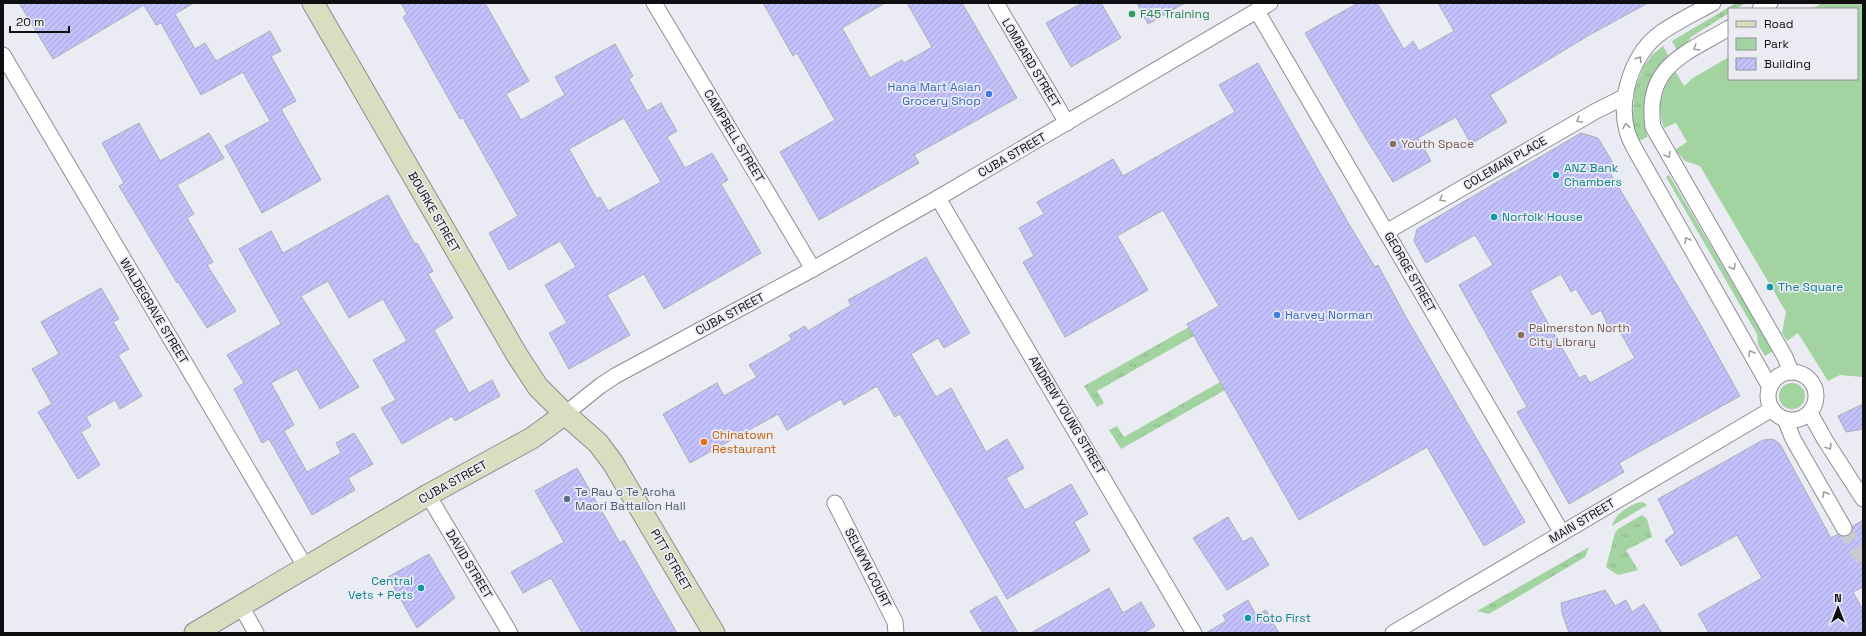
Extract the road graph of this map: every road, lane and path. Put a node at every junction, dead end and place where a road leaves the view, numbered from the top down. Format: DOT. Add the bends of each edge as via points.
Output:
graph roads {
  1 [pos="302,3"];
  2 [pos="313,3"];
  3 [pos="654,3"];
  4 [pos="996,3"];
  5 [pos="1270,3"];
  6 [pos="1713,3"];
  7 [pos="1257,11"];
  8 [pos="324,23"];
  9 [pos="1728,29"];
  10 [pos="3,54"];
  11 [pos="1626,96"];
  12 [pos="1067,123"];
  13 [pos="938,198"];
  14 [pos="1386,232"];
  15 [pos="813,269"];
  16 [pos="1791,372"];
  17 [pos="1770,387"];
  18 [pos="1772,409"];
  19 [pos="1810,413"];
  20 [pos="566,414"];
  21 [pos="1785,419"];
  22 [pos="428,495"];
  23 [pos="1863,499"];
  24 [pos="835,503"];
  25 [pos="1844,528"];
  26 [pos="1562,533"];
  27 [pos="306,568"];
  28 [pos="241,606"];
  29 [pos="195,633"];
  30 [pos="256,633"];
  31 [pos="510,633"];
  32 [pos="714,633"];
  33 [pos="896,633"];
  34 [pos="1194,633"];
  35 [pos="1393,633"];
  1 -- 8 [label="main road"];
  2 -- 8 [label="main road, BOURKE STREET"];
  3 -- 15 [label="street, CAMPBELL STREET"];
  4 -- 12 [label="street, LOMBARD STREET"];
  5 -- 7 [label="street, CUBA STREET"];
  11 -- 6 [label="street, one-way" via="1629,79 1636,63 1661,32"];
  7 -- 12 [label="street, CUBA STREET"];
  7 -- 14 [label="street, GEORGE STREET"];
  8 -- 20 [label="main road, BOURKE STREET" via="517,355 538,387"];
  9 -- 16 [label="street, one-way" via="1692,50 1661,74 1651,100 1653,126 1785,357"];
  10 -- 27 [label="street, WALDEGRAVE STREET"];
  11 -- 14 [label="street, COLEMAN PLACE, one-way"];
  17 -- 11 [label="street, one-way" via="1629,138 1625,120"];
  12 -- 13 [label="street, CUBA STREET"];
  13 -- 15 [label="street, CUBA STREET"];
  13 -- 34 [label="street, ANDREW YOUNG STREET"];
  14 -- 26 [label="street, GEORGE STREET"];
  15 -- 20 [label="street, CUBA STREET" via="615,376"];
  16 -- 17 [label="street" via="1778,377"];
  16 -- 19 [label="street" via="1805,376 1814,386 1816,400"];
  17 -- 18 [label="street" via="1769,402"];
  18 -- 21 [label="street"];
  18 -- 26 [label="street, MAIN STREET"];
  19 -- 21 [label="street" via="1799,420"];
  19 -- 23 [label="street, one-way"];
  20 -- 22 [label="main road, CUBA STREET" via="532,438"];
  20 -- 32 [label="main road, PITT STREET" via="598,443 613,463"];
  25 -- 21 [label="street, one-way" via="1793,439"];
  22 -- 27 [label="main road, CUBA STREET"];
  22 -- 31 [label="street, DAVID STREET"];
  24 -- 33 [label="street, SELWYN COURT" via="895,622"];
  26 -- 35 [label="street, MAIN STREET"];
  27 -- 28 [label="main road, CUBA STREET"];
  28 -- 29 [label="main road, CUBA STREET"];
  28 -- 30 [label="street"];
}
